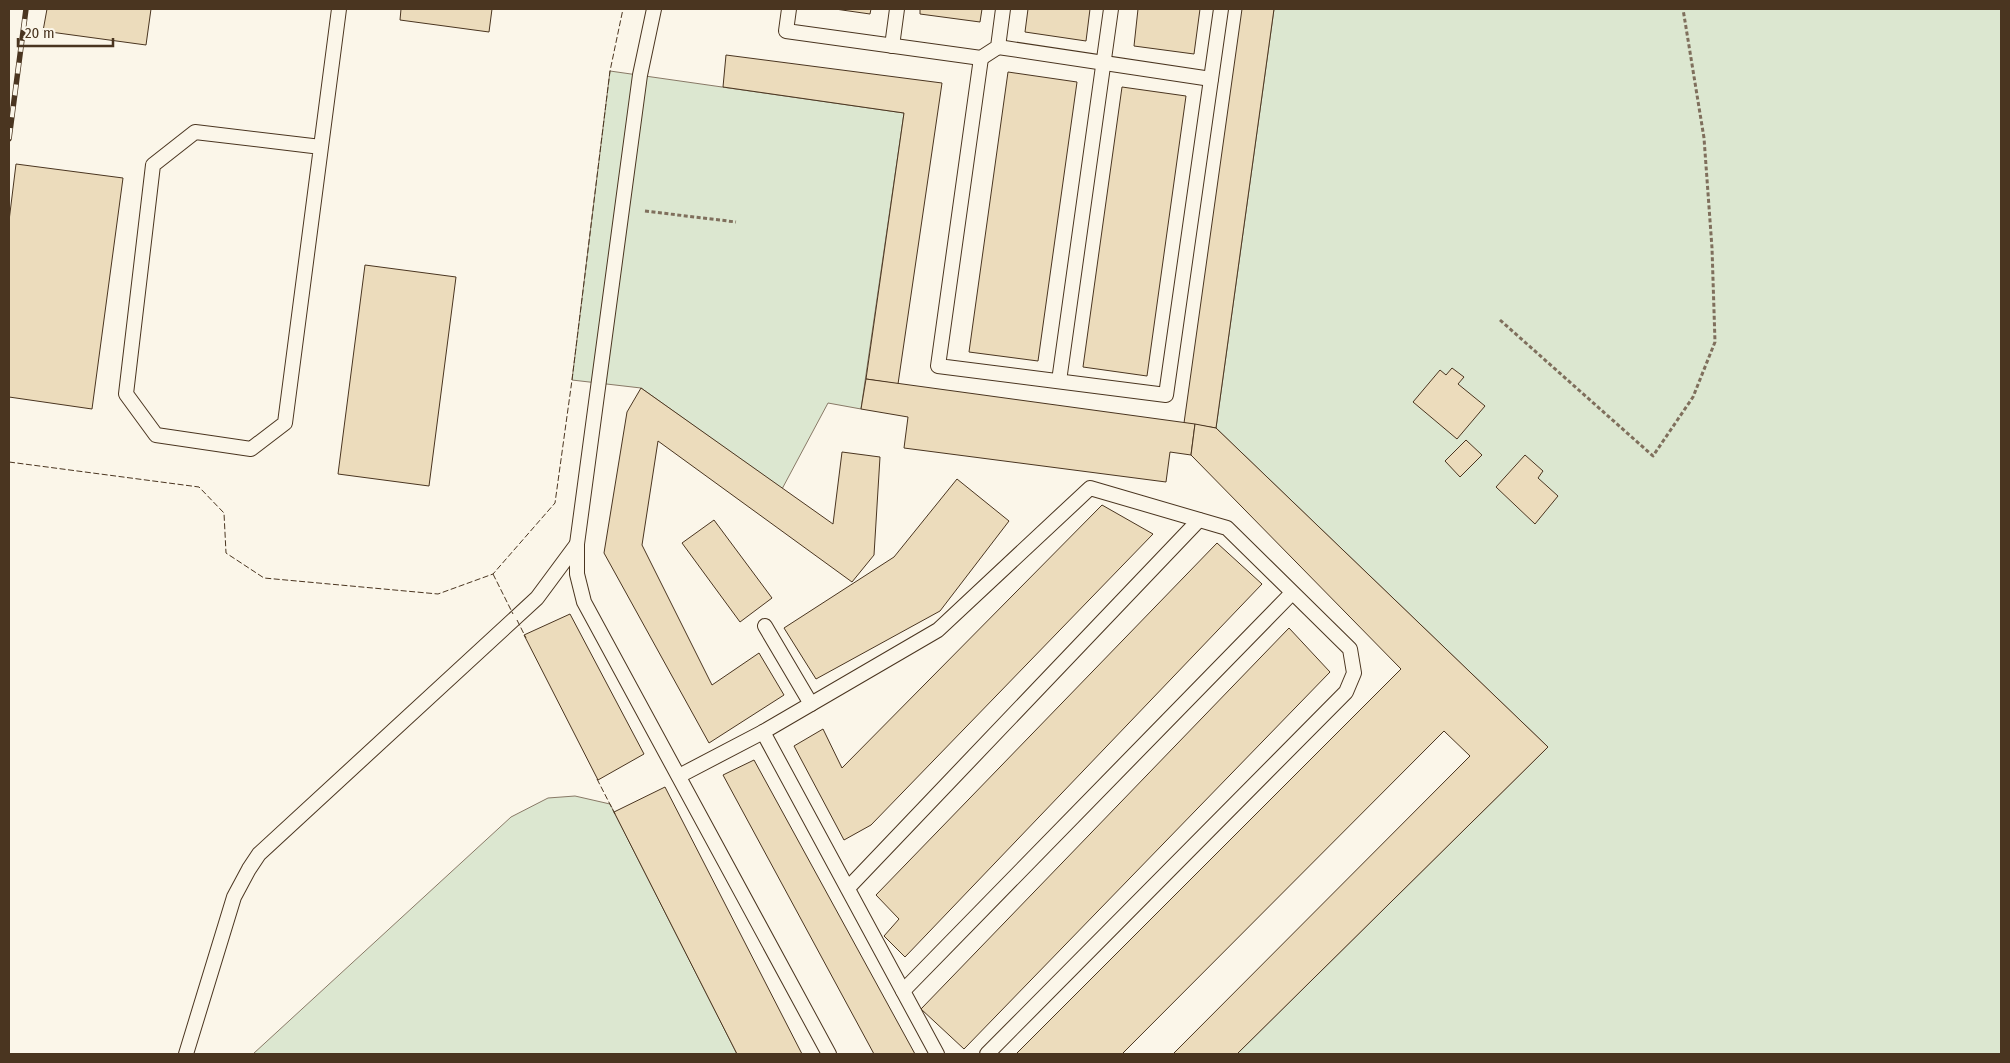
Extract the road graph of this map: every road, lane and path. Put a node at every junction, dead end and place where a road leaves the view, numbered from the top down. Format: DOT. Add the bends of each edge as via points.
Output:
graph roads {
  1 [pos="338,9"];
  2 [pos="654,9"];
  3 [pos="789,9"];
  4 [pos="897,9"];
  5 [pos="1003,9"];
  6 [pos="1111,9"];
  7 [pos="1221,9"];
  8 [pos="1683,9"];
  9 [pos="892,46"];
  10 [pos="998,47"];
  11 [pos="981,58"];
  12 [pos="1104,63"];
  13 [pos="1211,79"];
  14 [pos="320,147"];
  15 [pos="622,209"];
  16 [pos="736,222"];
  17 [pos="1500,320"];
  18 [pos="1059,381"];
  19 [pos="1199,520"];
  20 [pos="577,544"];
  21 [pos="1292,593"];
  22 [pos="765,626"];
  23 [pos="811,704"];
  24 [pos="763,732"];
  25 [pos="679,776"];
  26 [pos="848,888"];
  27 [pos="903,991"];
  28 [pos="186,1054"];
  29 [pos="829,1054"];
  30 [pos="938,1054"];
  31 [pos="987,1054"];
  1 -- 14 [label="lane"];
  2 -- 15 [label="lane" via="640,75"];
  3 -- 9 [label="lane" via="786,31"];
  4 -- 9 [label="lane"];
  5 -- 10 [label="lane"];
  6 -- 12 [label="lane"];
  7 -- 13 [label="lane"];
  8 -- 17 [label="path" via="1704,138 1715,332 1715,342 1693,397 1653,456"];
  9 -- 11 [label="lane"];
  10 -- 11 [label="lane"];
  10 -- 12 [label="lane"];
  11 -- 18 [label="lane" via="938,366"];
  12 -- 13 [label="lane"];
  12 -- 18 [label="lane"];
  13 -- 18 [label="lane" via="1166,394"];
  14 -- 14 [label="lane" via="285,423 251,449 156,435 126,394 153,165 195,132"];
  15 -- 16 [label="path"];
  15 -- 20 [label="lane"];
  19 -- 21 [label="lane" via="1227,528"];
  19 -- 23 [label="lane" via="1090,488 938,630"];
  19 -- 26 [label="lane"];
  20 -- 25 [label="lane" via="577,574 584,602"];
  20 -- 28 [label="lane" via="537,598 259,854 234,896"];
  21 -- 27 [label="lane"];
  21 -- 31 [label="lane" via="1350,649 1354,672 1346,692"];
  22 -- 23 [label="lane"];
  23 -- 24 [label="lane"];
  24 -- 25 [label="lane"];
  24 -- 26 [label="lane"];
  25 -- 29 [label="lane"];
  26 -- 27 [label="lane"];
  27 -- 30 [label="lane"];
}
